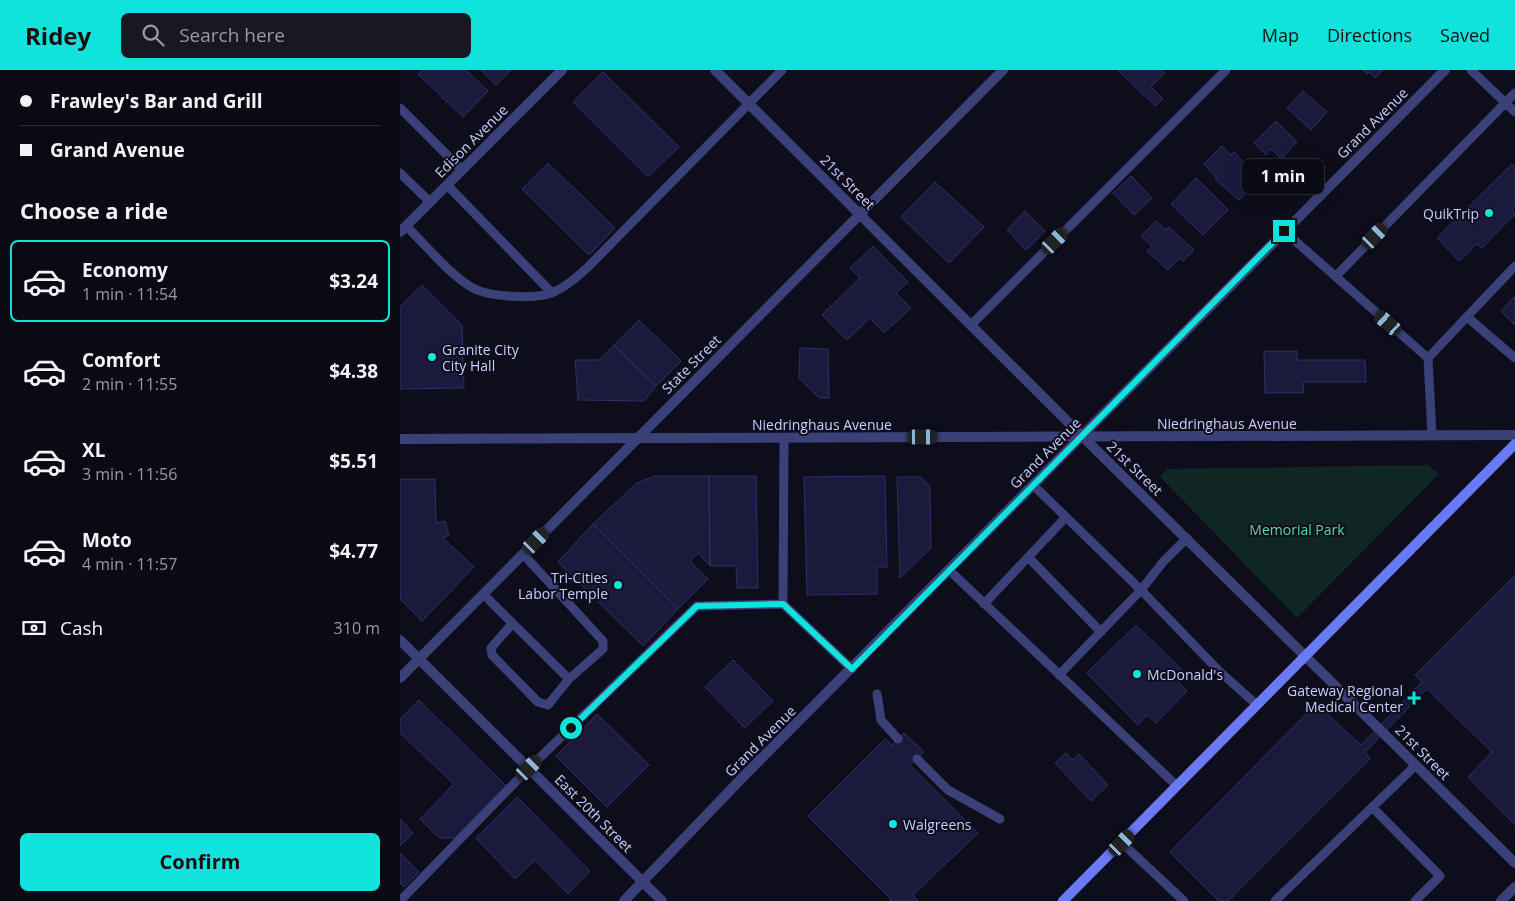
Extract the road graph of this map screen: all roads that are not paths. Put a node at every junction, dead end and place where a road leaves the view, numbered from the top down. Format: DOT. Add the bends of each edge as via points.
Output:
graph roads {
  1 [pos="562,70"];
  2 [pos="715,70"];
  3 [pos="782,70"];
  4 [pos="1003,70"];
  5 [pos="1226,70"];
  6 [pos="1445,70"];
  7 [pos="1471,70"];
  8 [pos="1515,93"];
  9 [pos="1505,102"];
  10 [pos="749,104"];
  11 [pos="400,108"];
  12 [pos="1515,112"];
  13 [pos="462,170"];
  14 [pos="400,173"];
  15 [pos="447,185"];
  16 [pos="430,202"];
  17 [pos="860,214"];
  18 [pos="402,229"];
  19 [pos="1284,231"];
  20 [pos="1515,266"];
  21 [pos="1336,276"];
  22 [pos="552,294"];
  23 [pos="1467,317"];
  24 [pos="972,324"];
  25 [pos="1513,352"];
  26 [pos="1428,358"];
  27 [pos="1432,435"];
  28 [pos="1515,435"];
  29 [pos="1083,437"];
  30 [pos="638,438"];
  31 [pos="784,438"];
  32 [pos="400,439"];
  33 [pos="1515,444"];
  34 [pos="1033,485"];
  35 [pos="1066,517"];
  36 [pos="1187,538"];
  37 [pos="523,554"];
  38 [pos="1028,557"];
  39 [pos="949,570"];
  40 [pos="1141,590"];
  41 [pos="483,594"];
  42 [pos="783,604"];
  43 [pos="984,604"];
  44 [pos="512,624"];
  45 [pos="1101,632"];
  46 [pos="400,640"];
  47 [pos="1306,656"];
  48 [pos="419,659"];
  49 [pos="852,669"];
  50 [pos="1059,675"];
  51 [pos="400,678"];
  52 [pos="568,679"];
  53 [pos="877,694"];
  54 [pos="1257,705"];
  55 [pos="898,739"];
  56 [pos="917,758"];
  57 [pos="1416,765"];
  58 [pos="529,768"];
  59 [pos="1177,786"];
  60 [pos="1372,807"];
  61 [pos="1000,819"];
  62 [pos="1122,843"];
  63 [pos="1515,863"];
  64 [pos="643,882"];
  65 [pos="1515,887"];
  66 [pos="400,900"];
  67 [pos="624,901"];
  68 [pos="662,901"];
  69 [pos="1063,901"];
  70 [pos="1184,901"];
  71 [pos="1275,901"];
  72 [pos="1415,901"];
  73 [pos="1501,901"];
  1 -- 13 [label="street, Edison Avenue"];
  2 -- 10 [label="street, 21st Street"];
  3 -- 10 [label="lane"];
  4 -- 17 [label="street, State Street"];
  5 -- 24 [label="lane"];
  6 -- 19 [label="street, Grand Avenue"];
  7 -- 9 [label="lane"];
  8 -- 9 [label="lane"];
  9 -- 12 [label="lane"];
  9 -- 21 [label="lane"];
  10 -- 17 [label="street, 21st Street"];
  10 -- 22 [label="lane" via="588,267"];
  11 -- 13 [label="lane"];
  13 -- 15 [label="street, Edison Avenue"];
  14 -- 16 [label="lane"];
  15 -- 16 [label="street, Edison Avenue"];
  15 -- 22 [label="lane"];
  16 -- 18 [label="street, Edison Avenue"];
  17 -- 24 [label="street, 21st Street"];
  17 -- 30 [label="street, State Street"];
  18 -- 22 [label="lane" via="461,279 483,292 526,296"];
  19 -- 21 [label="lane"];
  19 -- 29 [label="street, Grand Avenue"];
  20 -- 23 [label="lane"];
  21 -- 26 [label="lane"];
  23 -- 25 [label="lane"];
  23 -- 26 [label="lane"];
  24 -- 29 [label="street, 21st Street"];
  26 -- 27 [label="lane"];
  27 -- 28 [label="street, Niedringhaus Avenue"];
  27 -- 29 [label="street, Niedringhaus Avenue"];
  29 -- 31 [label="street, Niedringhaus Avenue"];
  29 -- 34 [label="street, Grand Avenue"];
  29 -- 36 [label="street, 21st Street"];
  30 -- 31 [label="street, Niedringhaus Avenue"];
  30 -- 32 [label="street, Niedringhaus Avenue"];
  30 -- 37 [label="street, State Street"];
  31 -- 42 [label="lane"];
  33 -- 47 [label="main road"];
  34 -- 35 [label="lane"];
  34 -- 39 [label="street, Grand Avenue"];
  35 -- 38 [label="lane"];
  35 -- 40 [label="lane"];
  36 -- 40 [label="lane"];
  36 -- 47 [label="street, 21st Street"];
  37 -- 41 [label="street, State Street"];
  37 -- 52 [label="lane" via="603,641 603,649"];
  38 -- 43 [label="lane"];
  38 -- 45 [label="lane"];
  39 -- 43 [label="lane"];
  39 -- 49 [label="street, Grand Avenue"];
  40 -- 45 [label="lane"];
  40 -- 54 [label="lane"];
  41 -- 44 [label="lane"];
  41 -- 48 [label="street, State Street"];
  42 -- 49 [label="lane"];
  42 -- 58 [label="lane" via="697,606"];
  43 -- 50 [label="lane"];
  44 -- 52 [label="lane"];
  44 -- 52 [label="lane" via="491,648 492,655 538,702 548,704"];
  45 -- 50 [label="lane"];
  46 -- 48 [label="street, East 20th Street"];
  47 -- 54 [label="main road"];
  47 -- 57 [label="street, 21st Street"];
  48 -- 51 [label="street, State Street"];
  48 -- 58 [label="street, East 20th Street"];
  49 -- 64 [label="street, Grand Avenue"];
  50 -- 59 [label="lane"];
  53 -- 55 [label="lane" via="881,720"];
  54 -- 59 [label="main road"];
  56 -- 61 [label="lane" via="948,790"];
  57 -- 60 [label="lane"];
  57 -- 63 [label="street, 21st Street"];
  58 -- 64 [label="street, East 20th Street"];
  58 -- 66 [label="lane"];
  59 -- 62 [label="main road"];
  60 -- 71 [label="lane"];
  60 -- 72 [label="lane" via="1440,876"];
  62 -- 69 [label="main road"];
  62 -- 70 [label="lane"];
  64 -- 67 [label="street, Grand Avenue"];
  64 -- 68 [label="street, East 20th Street"];
  65 -- 73 [label="street"];
}
